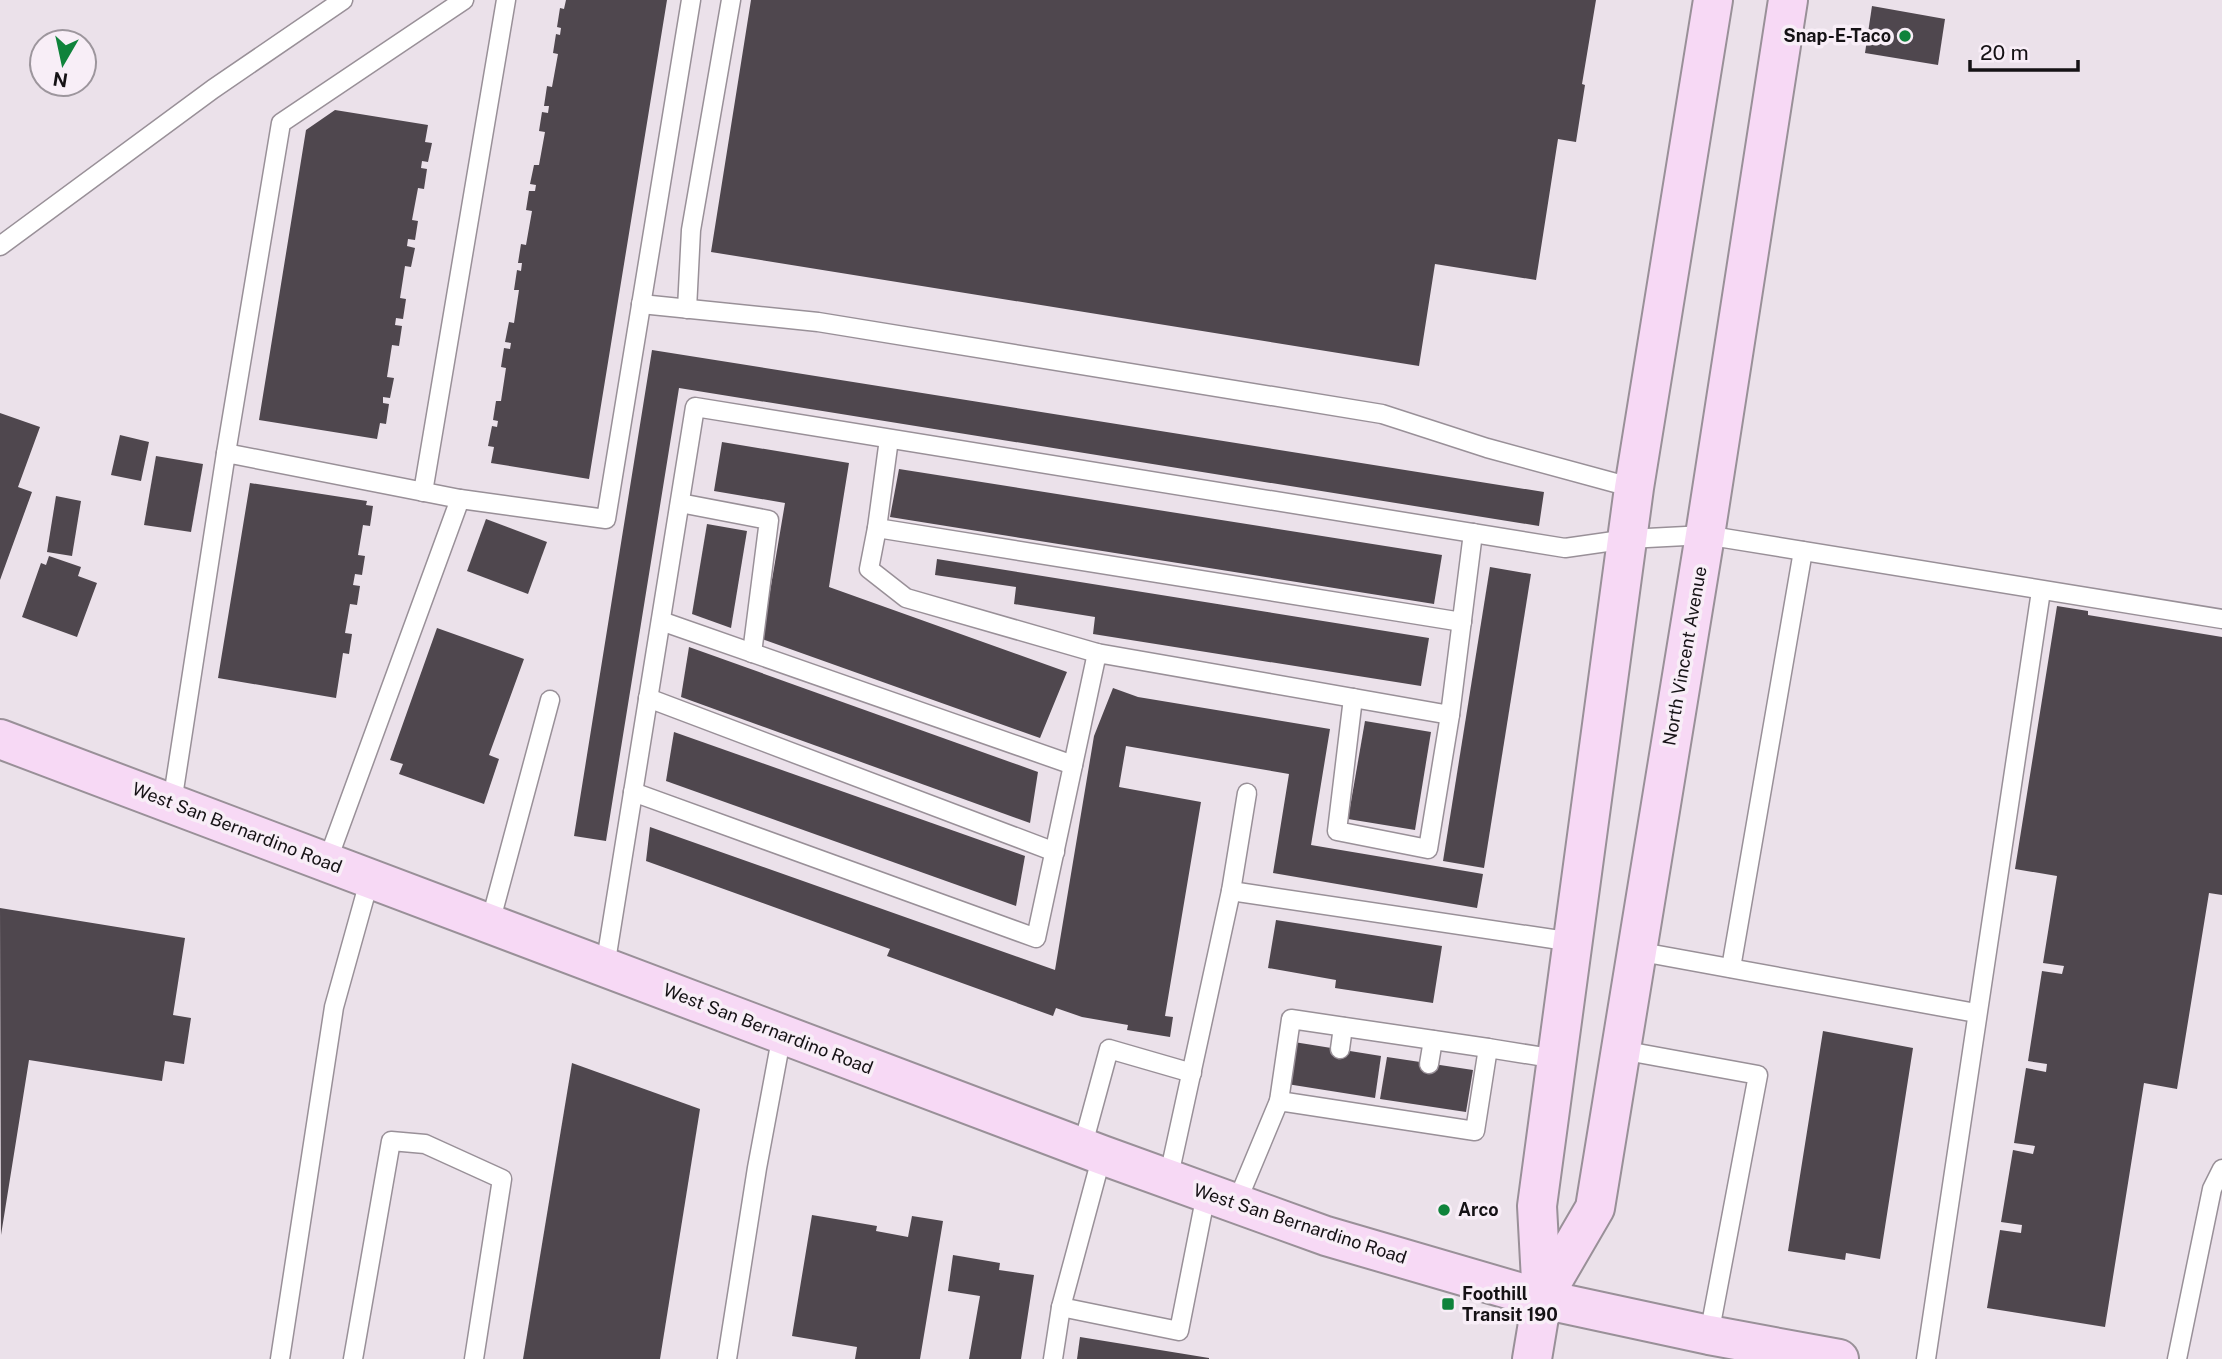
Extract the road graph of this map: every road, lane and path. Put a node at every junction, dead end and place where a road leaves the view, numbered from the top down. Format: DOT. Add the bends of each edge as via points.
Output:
graph roads {
  1 [pos="343,0"];
  2 [pos="464,0"];
  3 [pos="506,0"];
  4 [pos="691,0"];
  5 [pos="731,0"];
  6 [pos="1713,0"];
  7 [pos="1788,0"];
  8 [pos="0,246"];
  9 [pos="641,304"];
  10 [pos="687,309"];
  11 [pos="889,439"];
  12 [pos="226,453"];
  13 [pos="1634,488"];
  14 [pos="423,492"];
  15 [pos="460,499"];
  16 [pos="680,503"];
  17 [pos="877,528"];
  18 [pos="1473,533"];
  19 [pos="1705,535"];
  20 [pos="1628,539"];
  21 [pos="1803,551"];
  22 [pos="2041,591"];
  23 [pos="2222,619"];
  24 [pos="661,621"];
  25 [pos="1462,622"];
  26 [pos="752,653"];
  27 [pos="1097,653"];
  28 [pos="649,698"];
  29 [pos="1353,698"];
  30 [pos="550,700"];
  31 [pos="1450,715"];
  32 [pos="0,739"];
  33 [pos="1073,765"];
  34 [pos="633,792"];
  35 [pos="1247,793"];
  36 [pos="172,803"];
  37 [pos="1055,852"];
  38 [pos="327,862"];
  39 [pos="370,878"];
  40 [pos="1231,891"];
  41 [pos="491,923"];
  42 [pos="1573,942"];
  43 [pos="1636,951"];
  44 [pos="605,967"];
  45 [pos="1731,968"];
  46 [pos="1976,1013"];
  47 [pos="1343,1027"];
  48 [pos="782,1034"];
  49 [pos="1433,1040"];
  50 [pos="1488,1048"];
  51 [pos="1340,1049"];
  52 [pos="1621,1050"];
  53 [pos="1557,1059"];
  54 [pos="1429,1064"];
  55 [pos="1192,1073"];
  56 [pos="1279,1101"];
  57 [pos="1092,1151"];
  58 [pos="2222,1169"];
  59 [pos="1168,1180"];
  60 [pos="1221,1199"];
  61 [pos="1542,1298"];
  62 [pos="1061,1307"];
  63 [pos="1709,1335"];
  64 [pos="280,1359"];
  65 [pos="353,1359"];
  66 [pos="474,1359"];
  67 [pos="727,1359"];
  68 [pos="1053,1359"];
  69 [pos="1532,1359"];
  70 [pos="1839,1359"];
  71 [pos="1926,1359"];
  72 [pos="2177,1359"];
  1 -- 8 [label="lane"];
  2 -- 12 [label="lane" via="281,123"];
  3 -- 14 [label="lane"];
  4 -- 9 [label="lane"];
  5 -- 10 [label="lane" via="691,230"];
  6 -- 13 [label="street, North Vincent Avenue"];
  7 -- 19 [label="street, North Vincent Avenue"];
  9 -- 10 [label="lane"];
  9 -- 15 [label="lane" via="606,519"];
  10 -- 13 [label="lane" via="818,322 1382,414"];
  11 -- 16 [label="lane" via="695,407"];
  11 -- 17 [label="lane"];
  11 -- 18 [label="lane"];
  12 -- 14 [label="lane"];
  12 -- 36 [label="lane"];
  13 -- 20 [label="street, North Vincent Avenue"];
  14 -- 15 [label="lane"];
  15 -- 38 [label="lane"];
  16 -- 24 [label="lane"];
  16 -- 26 [label="lane" via="769,520"];
  17 -- 25 [label="lane"];
  17 -- 27 [label="lane" via="869,569 905,598"];
  18 -- 20 [label="lane" via="1565,548"];
  18 -- 25 [label="lane"];
  19 -- 20 [label="lane"];
  19 -- 21 [label="lane"];
  19 -- 43 [label="street, North Vincent Avenue"];
  20 -- 42 [label="street, North Vincent Avenue"];
  21 -- 22 [label="lane"];
  21 -- 45 [label="lane"];
  22 -- 23 [label="lane"];
  22 -- 46 [label="lane"];
  24 -- 26 [label="lane"];
  24 -- 28 [label="lane"];
  25 -- 31 [label="lane"];
  26 -- 33 [label="lane"];
  27 -- 29 [label="lane"];
  27 -- 33 [label="lane"];
  28 -- 34 [label="lane"];
  28 -- 37 [label="lane"];
  29 -- 31 [label="lane"];
  29 -- 31 [label="lane" via="1337,831 1428,849"];
  30 -- 41 [label="lane"];
  32 -- 36 [label="street, West San Bernardino Road"];
  33 -- 37 [label="lane"];
  34 -- 37 [label="lane" via="1037,938"];
  34 -- 44 [label="lane"];
  35 -- 40 [label="lane"];
  36 -- 38 [label="street, West San Bernardino Road"];
  38 -- 39 [label="street, West San Bernardino Road"];
  39 -- 41 [label="street, West San Bernardino Road"];
  39 -- 64 [label="lane" via="334,1007"];
  40 -- 42 [label="lane"];
  40 -- 55 [label="lane"];
  41 -- 44 [label="street, West San Bernardino Road"];
  42 -- 53 [label="street, North Vincent Avenue"];
  43 -- 45 [label="lane"];
  43 -- 52 [label="street, North Vincent Avenue"];
  44 -- 48 [label="street, West San Bernardino Road"];
  45 -- 46 [label="lane"];
  46 -- 71 [label="lane"];
  47 -- 49 [label="lane"];
  47 -- 51 [label="lane"];
  47 -- 56 [label="lane" via="1291,1019"];
  48 -- 57 [label="street, West San Bernardino Road"];
  48 -- 67 [label="lane"];
  49 -- 50 [label="lane"];
  49 -- 54 [label="lane"];
  50 -- 53 [label="lane"];
  50 -- 56 [label="lane" via="1475,1131 1422,1114 1333,1100"];
  52 -- 61 [label="street, North Vincent Avenue" via="1595,1208"];
  52 -- 63 [label="lane" via="1758,1075"];
  53 -- 61 [label="street, North Vincent Avenue" via="1537,1206"];
  55 -- 57 [label="lane" via="1109,1049"];
  55 -- 59 [label="lane"];
  56 -- 60 [label="lane"];
  57 -- 59 [label="street, West San Bernardino Road"];
  57 -- 62 [label="lane"];
  58 -- 72 [label="lane" via="2212,1189"];
  59 -- 60 [label="street, West San Bernardino Road"];
  60 -- 61 [label="street, West San Bernardino Road" via="1326,1236"];
  60 -- 62 [label="lane" via="1179,1331"];
  61 -- 63 [label="street, West San Bernardino Road"];
  61 -- 69 [label="street, North Vincent Avenue"];
  62 -- 68 [label="lane"];
  63 -- 70 [label="street, West San Bernardino Road"];
  65 -- 66 [label="lane" via="391,1141 425,1144 502,1179"];
}
